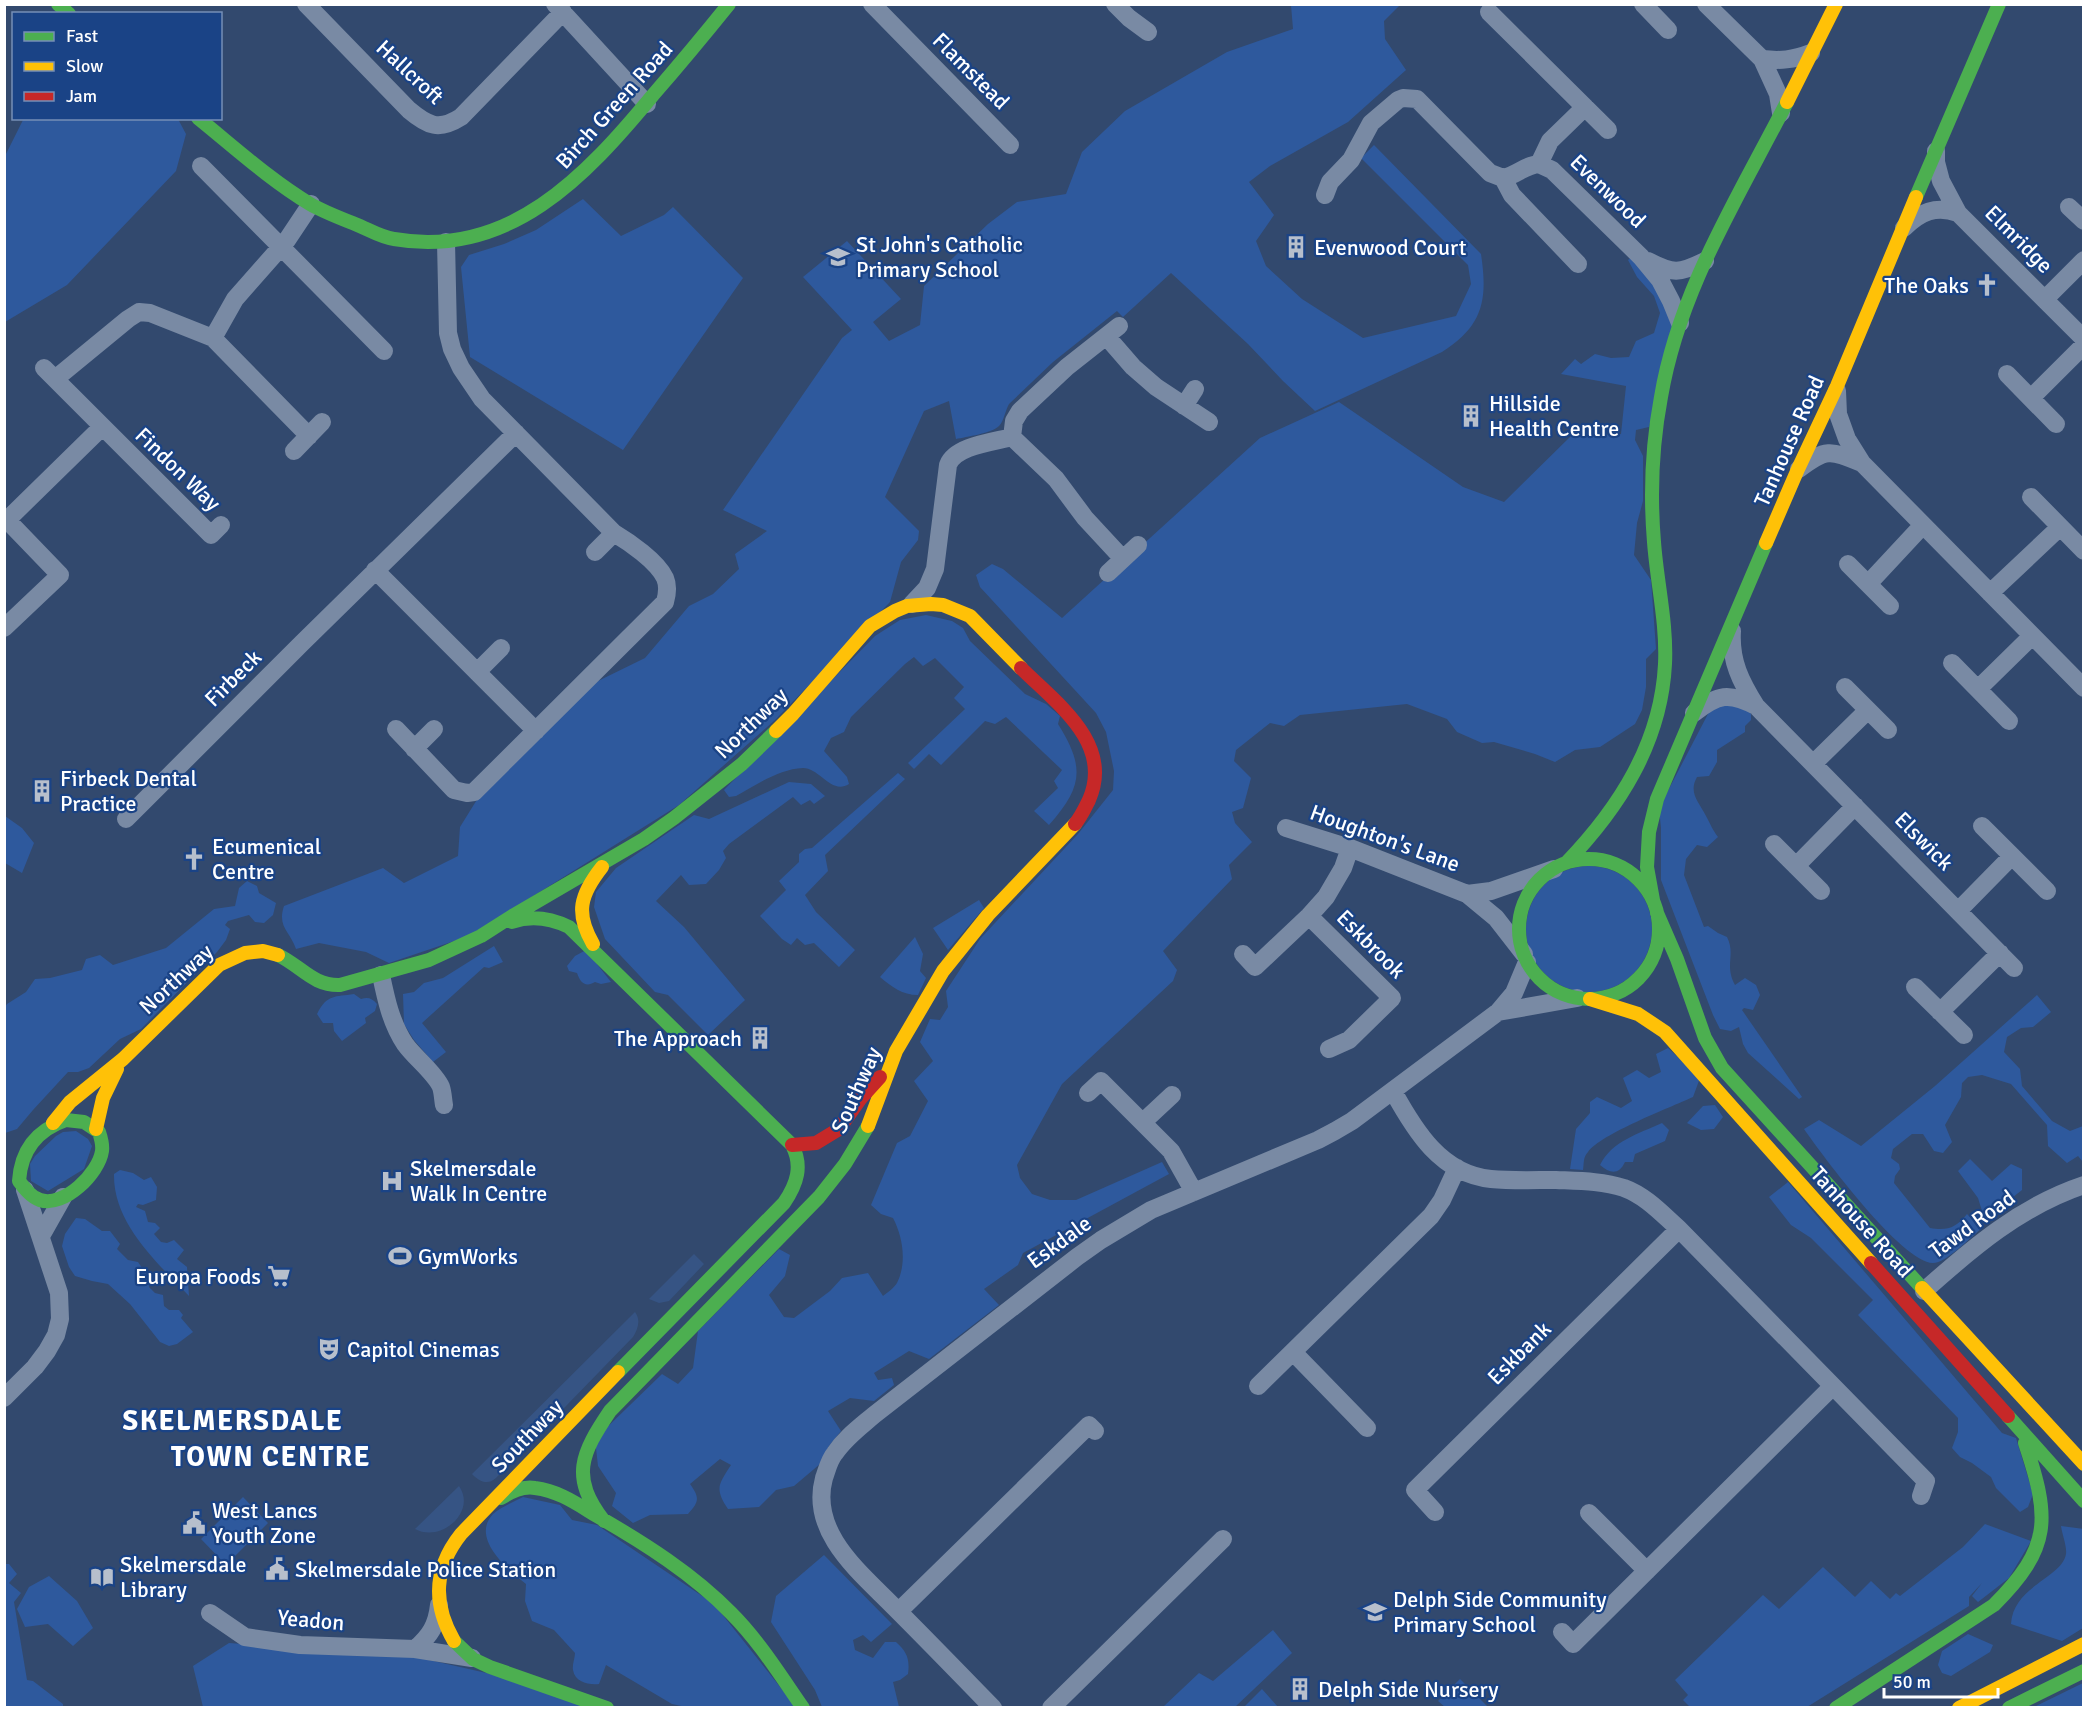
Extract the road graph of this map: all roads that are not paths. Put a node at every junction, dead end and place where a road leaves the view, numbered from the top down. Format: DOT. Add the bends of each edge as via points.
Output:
graph roads {
  1 [pos="306,4"];
  2 [pos="729,4"];
  3 [pos="872,4"];
  4 [pos="1115,4"];
  5 [pos="1643,4"];
  6 [pos="1706,4"];
  7 [pos="1836,4"];
  8 [pos="1999,4"];
  9 [pos="559,8"];
  10 [pos="1489,12"];
  11 [pos="1668,30"];
  12 [pos="1148,32"];
  13 [pos="1811,53"];
  14 [pos="1762,59"];
  15 [pos="647,104"];
  16 [pos="1585,107"];
  17 [pos="1781,113"];
  18 [pos="201,120"];
  19 [pos="1608,130"];
  20 [pos="1010,144"];
  21 [pos="1936,151"];
  22 [pos="1539,164"];
  23 [pos="201,166"];
  24 [pos="1503,178"];
  25 [pos="1325,195"];
  26 [pos="311,204"];
  27 [pos="2069,207"];
  28 [pos="1958,213"];
  29 [pos="2084,221"];
  30 [pos="1902,230"];
  31 [pos="446,242"];
  32 [pos="282,246"];
  33 [pos="1641,257"];
  34 [pos="2084,260"];
  35 [pos="1705,261"];
  36 [pos="1578,264"];
  37 [pos="2045,299"];
  38 [pos="1680,323"];
  39 [pos="213,338"];
  40 [pos="2084,339"];
  41 [pos="2084,345"];
  42 [pos="384,351"];
  43 [pos="2007,374"];
  44 [pos="1837,387"];
  45 [pos="1195,389"];
  46 [pos="2031,398"];
  47 [pos="1184,406"];
  48 [pos="322,422"];
  49 [pos="1209,422"];
  50 [pos="2056,424"];
  51 [pos="102,427"];
  52 [pos="516,433"];
  53 [pos="309,436"];
  54 [pos="1012,437"];
  55 [pos="294,451"];
  56 [pos="1862,463"];
  57 [pos="1798,469"];
  58 [pos="2031,498"];
  59 [pos="6,519"];
  60 [pos="221,525"];
  61 [pos="1922,526"];
  62 [pos="2060,527"];
  63 [pos="614,534"];
  64 [pos="1138,545"];
  65 [pos="2084,550"];
  66 [pos="595,552"];
  67 [pos="1123,559"];
  68 [pos="1848,564"];
  69 [pos="935,569"];
  70 [pos="375,570"];
  71 [pos="1108,573"];
  72 [pos="1868,584"];
  73 [pos="1990,593"];
  74 [pos="912,604"];
  75 [pos="1890,606"];
  76 [pos="955,608"];
  77 [pos="1732,626"];
  78 [pos="4,628"];
  79 [pos="2032,636"];
  80 [pos="501,648"];
  81 [pos="1952,663"];
  82 [pos="1018,664"];
  83 [pos="477,672"];
  84 [pos="1845,687"];
  85 [pos="2084,688"];
  86 [pos="1978,689"];
  87 [pos="1756,706"];
  88 [pos="1868,710"];
  89 [pos="1694,713"];
  90 [pos="2009,721"];
  91 [pos="396,729"];
  92 [pos="435,729"];
  93 [pos="1887,730"];
  94 [pos="536,731"];
  95 [pos="414,749"];
  96 [pos="1814,763"];
  97 [pos="1856,806"];
  98 [pos="126,819"];
  99 [pos="1982,826"];
  100 [pos="1286,828"];
  101 [pos="1774,844"];
  102 [pos="1350,848"];
  103 [pos="2012,856"];
  104 [pos="608,860"];
  105 [pos="1560,866"];
  106 [pos="1796,866"];
  107 [pos="1821,891"];
  108 [pos="2047,891"];
  109 [pos="1467,894"];
  110 [pos="1655,907"];
  111 [pos="1959,910"];
  112 [pos="1310,916"];
  113 [pos="498,928"];
  114 [pos="2000,953"];
  115 [pos="1243,954"];
  116 [pos="602,957"];
  117 [pos="1525,958"];
  118 [pos="2014,968"];
  119 [pos="381,975"];
  120 [pos="1914,987"];
  121 [pos="1583,999"];
  122 [pos="1498,1012"];
  123 [pos="1940,1012"];
  124 [pos="1964,1035"];
  125 [pos="1329,1049"];
  126 [pos="123,1059"];
  127 [pos="888,1068"];
  128 [pos="1393,1091"];
  129 [pos="1088,1093"];
  130 [pos="1172,1095"];
  131 [pos="444,1105"];
  132 [pos="1143,1122"];
  133 [pos="53,1123"];
  134 [pos="96,1129"];
  135 [pos="40,1134"];
  136 [pos="15,1143"];
  137 [pos="792,1145"];
  138 [pos="4,1168"];
  139 [pos="1457,1168"];
  140 [pos="2084,1185"];
  141 [pos="22,1186"];
  142 [pos="1194,1192"];
  143 [pos="63,1197"];
  144 [pos="1679,1229"];
  145 [pos="41,1236"];
  146 [pos="1924,1291"];
  147 [pos="1293,1352"];
  148 [pos="1258,1386"];
  149 [pos="1832,1387"];
  150 [pos="4,1398"];
  151 [pos="2037,1414"];
  152 [pos="1367,1428"];
  153 [pos="2020,1430"];
  154 [pos="1095,1431"];
  155 [pos="2084,1449"];
  156 [pos="2084,1464"];
  157 [pos="1921,1496"];
  158 [pos="2084,1501"];
  159 [pos="492,1502"];
  160 [pos="1435,1512"];
  161 [pos="1589,1513"];
  162 [pos="604,1521"];
  163 [pos="1223,1539"];
  164 [pos="1647,1571"];
  165 [pos="439,1602"];
  166 [pos="899,1611"];
  167 [pos="210,1613"];
  168 [pos="1562,1632"];
  169 [pos="2084,1644"];
  170 [pos="415,1649"];
  171 [pos="472,1658"];
  172 [pos="2084,1671"];
  173 [pos="607,1707"];
  174 [pos="803,1707"];
  175 [pos="993,1707"];
  176 [pos="1051,1707"];
  177 [pos="1836,1707"];
  178 [pos="1959,1707"];
  179 [pos="2009,1707"];
  1 -- 9 [label="street, Hallcroft" via="409,110 438,126 461,117"];
  2 -- 15 [label="street, Birch Green Road"];
  3 -- 20 [label="street, Flamstead"];
  4 -- 12 [label="street"];
  5 -- 11 [label="street"];
  6 -- 14 [label="street"];
  7 -- 13 [label="street"];
  8 -- 21 [label="street, Tanhouse Road"];
  9 -- 15 [label="street, Hallcroft"];
  10 -- 16 [label="street, Evenwood"];
  13 -- 14 [label="street" via="1797,59"];
  13 -- 17 [label="street"];
  14 -- 17 [label="street" via="1778,94"];
  15 -- 31 [label="street, Birch Green Road" via="585,172 542,207 486,235"];
  16 -- 19 [label="street, Evenwood"];
  16 -- 22 [label="street, Evenwood" via="1550,141"];
  17 -- 35 [label="street"];
  18 -- 26 [label="street, Birch Green Road"];
  21 -- 28 [label="street, Elmridge" via="1941,181"];
  21 -- 30 [label="street, Tanhouse Road"];
  22 -- 24 [label="street, Evenwood"];
  22 -- 33 [label="street, Evenwood" via="1552,170"];
  23 -- 32 [label="street"];
  24 -- 25 [label="street" via="1490,173 1421,102 1403,98 1371,123 1352,160 1330,182"];
  24 -- 36 [label="street" via="1512,195"];
  26 -- 31 [label="street, Birch Green Road" via="393,239"];
  26 -- 32 [label="street"];
  27 -- 29 [label="street"];
  28 -- 30 [label="street, Elmridge" via="1932,209"];
  28 -- 37 [label="street, Elmridge"];
  30 -- 44 [label="street, Tanhouse Road"];
  31 -- 52 [label="street" via="448,333 452,349 471,385"];
  32 -- 39 [label="street" via="235,299"];
  32 -- 42 [label="street"];
  33 -- 35 [label="street, Evenwood" via="1669,271 1688,269"];
  33 -- 38 [label="street, Evenwood" via="1660,280"];
  34 -- 37 [label="street, Elmridge"];
  35 -- 38 [label="street"];
  37 -- 40 [label="street, Elmridge"];
  38 -- 105 [label="street" via="1654,441 1653,532 1666,653 1659,713 1635,776 1582,848"];
  39 -- 51 [label="street, Findon Way" via="139,312 50,374"];
  39 -- 53 [label="street, Findon Way"];
  41 -- 46 [label="street"];
  43 -- 46 [label="street"];
  44 -- 56 [label="street" via="1838,414"];
  44 -- 57 [label="street, Tanhouse Road"];
  45 -- 47 [label="street"];
  46 -- 50 [label="street"];
  47 -- 49 [label="street"];
  47 -- 54 [label="street" via="1144,378 1113,332 1050,381 1020,411"];
  48 -- 53 [label="street"];
  51 -- 59 [label="street, Findon Way"];
  51 -- 60 [label="street, Findon Way" via="211,535"];
  52 -- 63 [label="street"];
  52 -- 70 [label="street, Firbeck"];
  53 -- 55 [label="street"];
  54 -- 67 [label="street" via="1056,479 1084,518"];
  54 -- 69 [label="street" via="963,450 949,461"];
  56 -- 57 [label="street" via="1831,452"];
  56 -- 61 [label="street"];
  57 -- 77 [label="street, Tanhouse Road"];
  58 -- 62 [label="street"];
  59 -- 78 [label="street, Findon Way" via="60,575"];
  61 -- 72 [label="street"];
  61 -- 73 [label="street"];
  62 -- 65 [label="street"];
  62 -- 73 [label="street"];
  63 -- 66 [label="street"];
  63 -- 94 [label="street" via="630,542 665,578 665,602"];
  64 -- 67 [label="street"];
  67 -- 71 [label="street"];
  68 -- 72 [label="street"];
  69 -- 74 [label="street" via="927,588"];
  69 -- 76 [label="street"];
  70 -- 83 [label="street"];
  70 -- 98 [label="street, Firbeck"];
  72 -- 75 [label="street"];
  73 -- 79 [label="street"];
  74 -- 76 [label="street, Northway" via="925,602"];
  74 -- 104 [label="street, Northway" via="870,626 793,714 742,764 674,818"];
  76 -- 82 [label="street, Northway" via="970,616"];
  77 -- 87 [label="street, Elswick" via="1736,669"];
  77 -- 89 [label="street, Tanhouse Road"];
  79 -- 85 [label="street"];
  79 -- 86 [label="street"];
  80 -- 83 [label="street"];
  81 -- 86 [label="street"];
  82 -- 127 [label="street, Southway" via="1089,741 1096,781 1079,819 988,915 944,971"];
  83 -- 94 [label="street"];
  84 -- 88 [label="street"];
  86 -- 90 [label="street"];
  87 -- 89 [label="street, Elswick" via="1732,696 1719,697"];
  87 -- 96 [label="street, Elswick"];
  88 -- 93 [label="street"];
  88 -- 96 [label="street"];
  89 -- 110 [label="street, Tanhouse Road" via="1656,800 1647,867"];
  91 -- 95 [label="street"];
  92 -- 95 [label="street"];
  94 -- 95 [label="street" via="474,792 454,790"];
  96 -- 97 [label="street, Elswick"];
  97 -- 106 [label="street"];
  97 -- 111 [label="street, Elswick"];
  99 -- 103 [label="street"];
  100 -- 102 [label="street, Houghton's Lane"];
  101 -- 106 [label="street"];
  102 -- 109 [label="street, Houghton's Lane"];
  102 -- 112 [label="street, Eskbrook" via="1335,883"];
  103 -- 108 [label="street"];
  103 -- 111 [label="street"];
  104 -- 113 [label="street, Northway"];
  104 -- 116 [label="street" via="587,887 580,911 586,934"];
  105 -- 109 [label="street, Houghton's Lane" via="1499,888"];
  105 -- 110 [label="street" via="1580,860 1616,865 1635,877"];
  105 -- 117 [label="street" via="1541,879 1523,906 1519,930"];
  106 -- 107 [label="street"];
  109 -- 117 [label="street, Houghton's Lane" via="1496,918"];
  110 -- 121 [label="street" via="1659,930 1656,948 1644,972 1624,990 1608,997"];
  110 -- 146 [label="street, Tanhouse Road" via="1705,1038 1722,1068"];
  111 -- 114 [label="street, Elswick"];
  112 -- 115 [label="street, Eskbrook" via="1255,967"];
  112 -- 125 [label="street, Eskbrook" via="1392,999 1349,1040"];
  113 -- 116 [label="street, Northway" via="522,918 547,918 569,927"];
  113 -- 119 [label="street, Northway" via="450,952"];
  114 -- 118 [label="street, Elswick"];
  114 -- 123 [label="street"];
  116 -- 137 [label="street, Northway"];
  117 -- 121 [label="street" via="1534,973 1553,990"];
  117 -- 122 [label="street, Eskdale" via="1514,993"];
  119 -- 126 [label="street, Northway" via="341,986 328,985 270,952 257,950 231,956"];
  119 -- 131 [label="street" via="397,1030 438,1082"];
  120 -- 123 [label="street"];
  121 -- 122 [label="street, Eskdale"];
  121 -- 153 [label="street, Tanhouse Road" via="1630,1010 1649,1018 1665,1032"];
  122 -- 128 [label="street, Eskdale"];
  123 -- 124 [label="street"];
  126 -- 133 [label="street, Northway" via="70,1102"];
  126 -- 134 [label="street, Northway" via="105,1088"];
  127 -- 137 [label="street" via="839,1129 816,1143"];
  127 -- 162 [label="street, Southway" via="867,1127 819,1197 610,1411 595,1432 585,1455 583,1478 585,1495"];
  128 -- 139 [label="street" via="1419,1136"];
  128 -- 142 [label="street, Eskdale" via="1318,1140"];
  129 -- 132 [label="street" via="1101,1081"];
  130 -- 132 [label="street"];
  132 -- 142 [label="street" via="1171,1151"];
  133 -- 134 [label="street" via="75,1120"];
  133 -- 135 [label="street"];
  134 -- 143 [label="street" via="102,1141 97,1165 89,1177"];
  135 -- 136 [label="street"];
  135 -- 141 [label="street" via="22,1156"];
  137 -- 159 [label="street, Southway" via="798,1154 798,1180 784,1203"];
  138 -- 141 [label="street"];
  139 -- 144 [label="street" via="1490,1179 1575,1180 1625,1189 1651,1203"];
  139 -- 147 [label="street" via="1431,1216"];
  140 -- 146 [label="street, Tawd Road" via="2005,1224"];
  141 -- 143 [label="street" via="42,1200"];
  141 -- 145 [label="street"];
  142 -- 166 [label="street, Eskdale" via="1151,1210 1077,1257 863,1424 834,1454 821,1496 825,1523 841,1551"];
  143 -- 145 [label="street"];
  144 -- 149 [label="street"];
  144 -- 160 [label="street, Eskbank" via="1415,1490"];
  145 -- 150 [label="street" via="60,1293 60,1319 47,1351"];
  146 -- 151 [label="street, Tanhouse Road"];
  147 -- 148 [label="street"];
  147 -- 152 [label="street"];
  149 -- 157 [label="street" via="1926,1481"];
  149 -- 164 [label="street"];
  151 -- 155 [label="street"];
  151 -- 156 [label="street, Tanhouse Road"];
  153 -- 158 [label="street, Tanhouse Road"];
  153 -- 177 [label="street" via="2042,1499 2042,1525 2028,1568 1994,1605"];
  154 -- 166 [label="street" via="1089,1425"];
  159 -- 162 [label="street, Southway" via="514,1490 532,1487 562,1496"];
  159 -- 165 [label="street, Southway" via="449,1551 438,1586"];
  161 -- 164 [label="street"];
  162 -- 174 [label="street, Southway" via="635,1538 730,1612 755,1639"];
  163 -- 176 [label="street"];
  164 -- 168 [label="street" via="1573,1644"];
  165 -- 170 [label="street" via="433,1630"];
  165 -- 171 [label="street, Southway" via="453,1638"];
  166 -- 175 [label="street, Eskdale"];
  167 -- 170 [label="street, Yeadon" via="245,1637 300,1645"];
  169 -- 178 [label="street"];
  170 -- 171 [label="street, Yeadon"];
  171 -- 173 [label="street, Southway"];
  172 -- 179 [label="street"];
}
